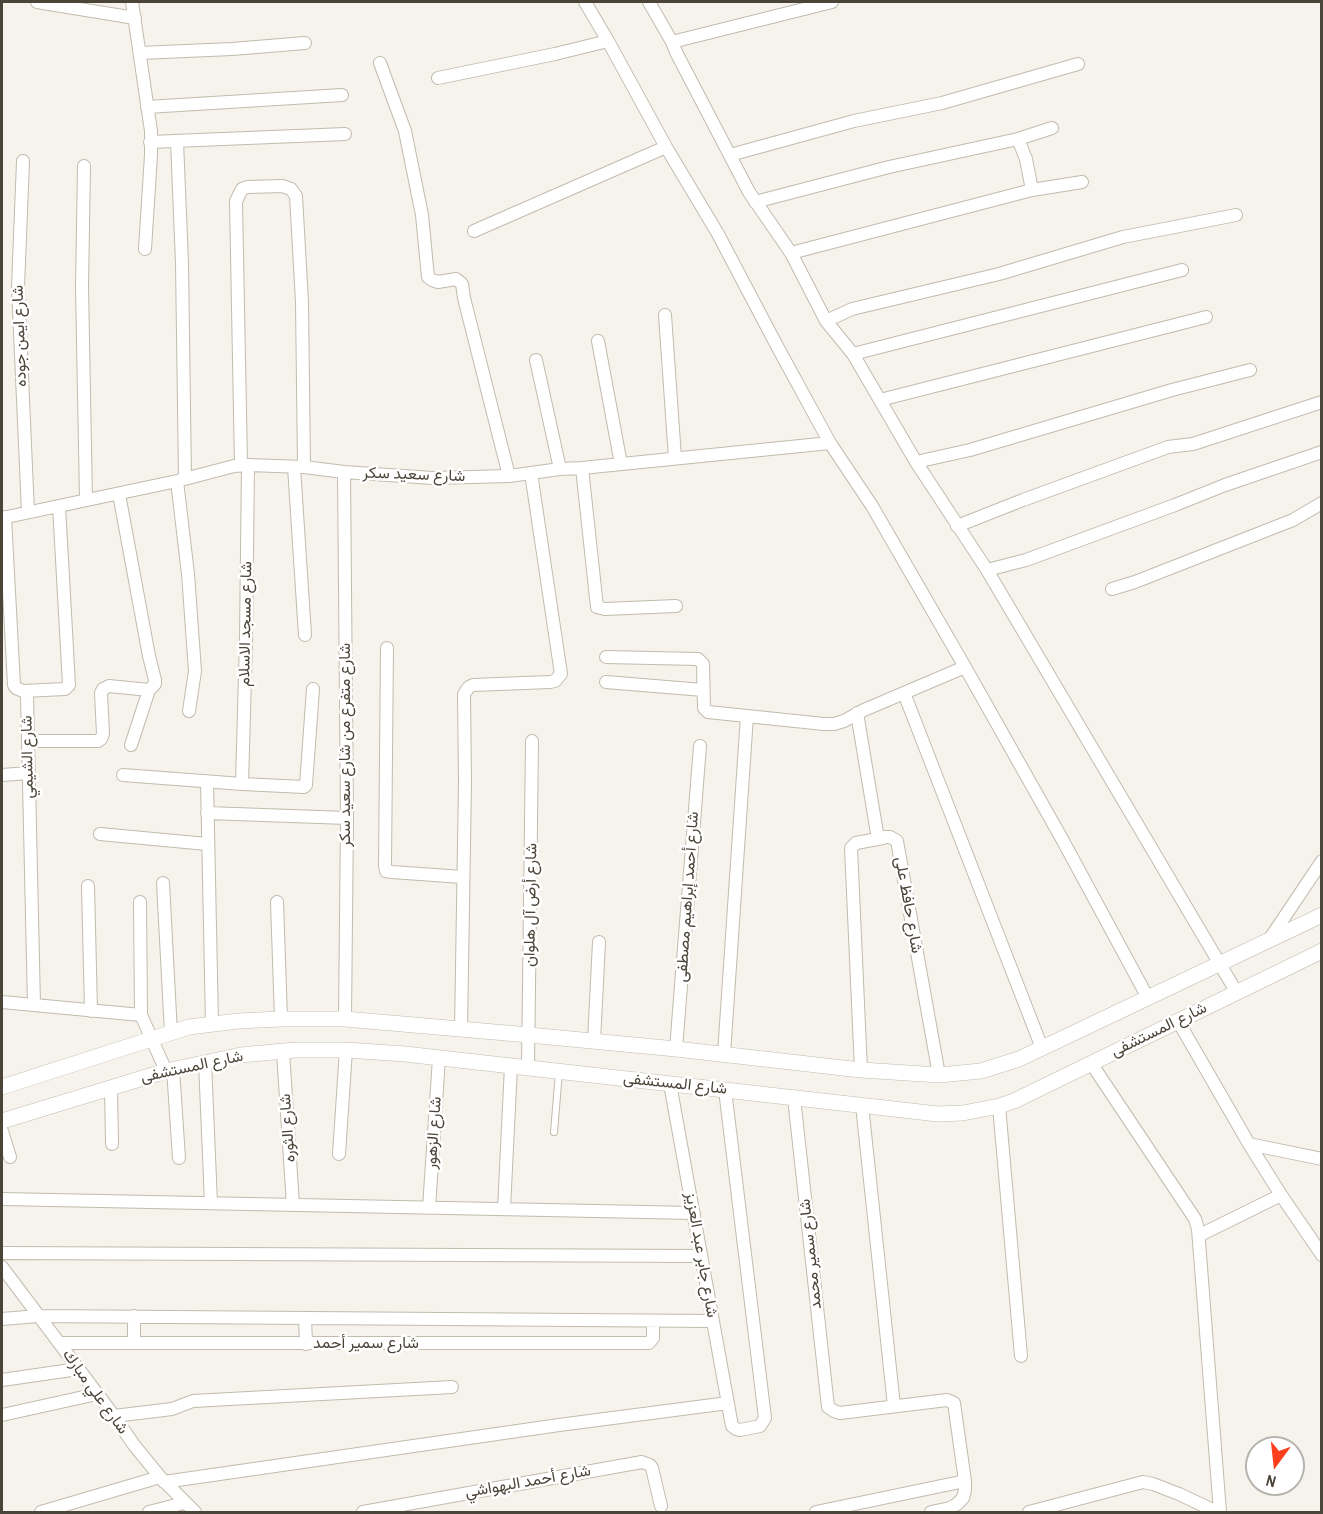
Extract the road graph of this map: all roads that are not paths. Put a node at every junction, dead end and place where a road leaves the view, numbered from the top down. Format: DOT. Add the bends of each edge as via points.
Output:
graph roads {
  1 [pos="37,2"];
  2 [pos="132,2"];
  3 [pos="585,2"];
  4 [pos="649,2"];
  5 [pos="832,2"];
  6 [pos="135,18"];
  7 [pos="608,41"];
  8 [pos="672,42"];
  9 [pos="305,44"];
  10 [pos="140,53"];
  11 [pos="380,63"];
  12 [pos="1077,64"];
  13 [pos="438,78"];
  14 [pos="342,95"];
  15 [pos="147,107"];
  16 [pos="1052,128"];
  17 [pos="345,134"];
  18 [pos="1018,139"];
  19 [pos="177,141"];
  20 [pos="150,142"];
  21 [pos="666,147"];
  22 [pos="730,155"];
  23 [pos="23,161"];
  24 [pos="84,166"];
  25 [pos="1082,183"];
  26 [pos="1032,190"];
  27 [pos="755,202"];
  28 [pos="1236,215"];
  29 [pos="474,231"];
  30 [pos="145,249"];
  31 [pos="791,254"];
  32 [pos="1182,270"];
  33 [pos="664,315"];
  34 [pos="1206,317"];
  35 [pos="826,321"];
  36 [pos="598,341"];
  37 [pos="853,354"];
  38 [pos="536,360"];
  39 [pos="1250,370"];
  40 [pos="880,400"];
  41 [pos="1322,402"];
  42 [pos="830,443"];
  43 [pos="1322,452"];
  44 [pos="675,458"];
  45 [pos="916,462"];
  46 [pos="621,464"];
  47 [pos="245,465"];
  48 [pos="299,467"];
  49 [pos="582,468"];
  50 [pos="560,469"];
  51 [pos="344,472"];
  52 [pos="531,473"];
  53 [pos="509,476"];
  54 [pos="181,480"];
  55 [pos="119,494"];
  56 [pos="86,500"];
  57 [pos="1322,503"];
  58 [pos="59,506"];
  59 [pos="28,512"];
  60 [pos="3,517"];
  61 [pos="957,525"];
  62 [pos="987,570"];
  63 [pos="1112,589"];
  64 [pos="676,606"];
  65 [pos="305,635"];
  66 [pos="387,648"];
  67 [pos="606,657"];
  68 [pos="965,667"];
  69 [pos="606,682"];
  70 [pos="313,689"];
  71 [pos="149,690"];
  72 [pos="703,690"];
  73 [pos="23,691"];
  74 [pos="904,693"];
  75 [pos="189,711"];
  76 [pos="857,713"];
  77 [pos="747,716"];
  78 [pos="28,741"];
  79 [pos="532,741"];
  80 [pos="131,745"];
  81 [pos="700,746"];
  82 [pos="28,773"];
  83 [pos="2,775"];
  84 [pos="123,775"];
  85 [pos="207,781"];
  86 [pos="242,784"];
  87 [pos="207,813"];
  88 [pos="347,818"];
  89 [pos="100,834"];
  90 [pos="883,838"];
  91 [pos="207,844"];
  92 [pos="1322,861"];
  93 [pos="462,877"];
  94 [pos="163,884"];
  95 [pos="88,886"];
  96 [pos="140,902"];
  97 [pos="277,902"];
  98 [pos="1322,915"];
  99 [pos="1269,940"];
  100 [pos="599,942"];
  101 [pos="1322,951"];
  102 [pos="1220,963"];
  103 [pos="1237,993"];
  104 [pos="1148,998"];
  105 [pos="2,1002"];
  106 [pos="34,1005"];
  107 [pos="91,1011"];
  108 [pos="141,1015"];
  109 [pos="281,1019"];
  110 [pos="345,1019"];
  111 [pos="1178,1021"];
  112 [pos="212,1024"];
  113 [pos="461,1029"];
  114 [pos="171,1033"];
  115 [pos="529,1035"];
  116 [pos="152,1039"];
  117 [pos="594,1041"];
  118 [pos="1042,1048"];
  119 [pos="676,1049"];
  120 [pos="346,1050"];
  121 [pos="283,1052"];
  122 [pos="724,1054"];
  123 [pos="439,1058"];
  124 [pos="205,1062"];
  125 [pos="1091,1063"];
  126 [pos="511,1066"];
  127 [pos="528,1068"];
  128 [pos="170,1070"];
  129 [pos="861,1070"];
  130 [pos="559,1072"];
  131 [pos="939,1075"];
  132 [pos="670,1084"];
  133 [pos="2,1087"];
  134 [pos="111,1087"];
  135 [pos="725,1090"];
  136 [pos="794,1098"];
  137 [pos="862,1105"];
  138 [pos="999,1106"];
  139 [pos="2,1121"];
  140 [pos="2,1131"];
  141 [pos="554,1132"];
  142 [pos="112,1144"];
  143 [pos="1249,1144"];
  144 [pos="339,1154"];
  145 [pos="10,1157"];
  146 [pos="179,1158"];
  147 [pos="1322,1159"];
  148 [pos="1281,1195"];
  149 [pos="2,1199"];
  150 [pos="211,1203"];
  151 [pos="293,1205"];
  152 [pos="429,1208"];
  153 [pos="504,1209"];
  154 [pos="694,1213"];
  155 [pos="1200,1235"];
  156 [pos="2,1253"];
  157 [pos="1322,1255"];
  158 [pos="701,1256"];
  159 [pos="2,1267"];
  160 [pos="16,1287"];
  161 [pos="2,1288"];
  162 [pos="38,1316"];
  163 [pos="134,1316"];
  164 [pos="305,1318"];
  165 [pos="2,1319"];
  166 [pos="653,1321"];
  167 [pos="713,1321"];
  168 [pos="59,1343"];
  169 [pos="134,1343"];
  170 [pos="306,1344"];
  171 [pos="1021,1356"];
  172 [pos="78,1369"];
  173 [pos="2,1380"];
  174 [pos="452,1387"];
  175 [pos="97,1394"];
  176 [pos="728,1403"];
  177 [pos="894,1406"];
  178 [pos="2,1415"];
  179 [pos="114,1416"];
  180 [pos="162,1480"];
  181 [pos="965,1480"];
  182 [pos="184,1503"];
  183 [pos="661,1506"];
  184 [pos="41,1512"];
  185 [pos="149,1512"];
  186 [pos="195,1512"];
  187 [pos="363,1512"];
  188 [pos="816,1512"];
  189 [pos="932,1512"];
  190 [pos="1029,1512"];
  191 [pos="1218,1512"];
  1 -- 6 [label="street"];
  2 -- 6 [label="street"];
  3 -- 7 [label="street"];
  4 -- 8 [label="street"];
  5 -- 8 [label="street"];
  6 -- 10 [label="street"];
  7 -- 13 [label="street"];
  7 -- 21 [label="street"];
  8 -- 22 [label="street"];
  9 -- 10 [label="street"];
  10 -- 15 [label="street"];
  11 -- 53 [label="street" via="405,131 422,214 428,277 438,282 456,279 462,284"];
  12 -- 22 [label="street" via="942,103 854,121"];
  14 -- 15 [label="street"];
  15 -- 20 [label="street"];
  16 -- 18 [label="street"];
  17 -- 19 [label="street"];
  18 -- 26 [label="street"];
  18 -- 27 [label="street"];
  19 -- 20 [label="street"];
  19 -- 54 [label="street" via="182,275"];
  20 -- 30 [label="street"];
  21 -- 29 [label="street"];
  21 -- 42 [label="street"];
  22 -- 27 [label="street"];
  23 -- 59 [label="street, شارع ايمن جوده" via="18,287"];
  24 -- 56 [label="street"];
  25 -- 26 [label="street"];
  26 -- 31 [label="street"];
  27 -- 31 [label="street"];
  28 -- 35 [label="street" via="1123,237 999,274 852,309"];
  31 -- 35 [label="street"];
  32 -- 37 [label="street"];
  33 -- 44 [label="street"];
  34 -- 40 [label="street"];
  35 -- 37 [label="street"];
  36 -- 46 [label="street"];
  37 -- 40 [label="street"];
  38 -- 50 [label="street"];
  39 -- 45 [label="street"];
  40 -- 45 [label="street"];
  41 -- 61 [label="street" via="1193,444 1168,447"];
  42 -- 44 [label="street, شارع سعيد سكر"];
  42 -- 68 [label="street" via="872,506"];
  43 -- 62 [label="street" via="1026,560"];
  44 -- 46 [label="street, شارع سعيد سكر"];
  45 -- 61 [label="street"];
  46 -- 49 [label="street, شارع سعيد سكر"];
  47 -- 48 [label="street, شارع سعيد سكر"];
  47 -- 48 [label="street, شارع مسجد الاسلام" via="236,201 247,187 282,186 296,196 302,302"];
  47 -- 54 [label="street, شارع سعيد سكر"];
  47 -- 86 [label="street, شارع مسجد الاسلام"];
  48 -- 51 [label="street, شارع سعيد سكر"];
  48 -- 65 [label="street"];
  49 -- 50 [label="street, شارع سعيد سكر"];
  49 -- 64 [label="street" via="597,607"];
  50 -- 52 [label="street, شارع سعيد سكر"];
  51 -- 53 [label="street, شارع سعيد سكر" via="433,478"];
  51 -- 88 [label="street, شارع متفرع من شارع سعيد سكر"];
  52 -- 53 [label="street, شارع سعيد سكر"];
  52 -- 93 [label="street" via="561,674 550,682 473,685 464,694"];
  54 -- 55 [label="street, شارع سعيد سكر"];
  54 -- 75 [label="street" via="195,670"];
  55 -- 56 [label="street, شارع سعيد سكر"];
  55 -- 71 [label="street" via="155,680"];
  56 -- 58 [label="street, شارع سعيد سكر"];
  57 -- 63 [label="street" via="1293,520"];
  58 -- 59 [label="street, شارع سعيد سكر"];
  58 -- 73 [label="street" via="69,682 65,689"];
  59 -- 60 [label="street, شارع سعيد سكر"];
  60 -- 73 [label="street, شارع الشيمي" via="14,685"];
  61 -- 62 [label="street"];
  62 -- 102 [label="street"];
  66 -- 93 [label="street" via="385,866 392,872"];
  67 -- 72 [label="street" via="695,658 703,664"];
  68 -- 74 [label="street"];
  68 -- 104 [label="street"];
  69 -- 72 [label="street"];
  70 -- 86 [label="street" via="306,785"];
  71 -- 78 [label="street" via="109,686 103,689 103,734 99,741"];
  71 -- 80 [label="street"];
  72 -- 77 [label="street" via="704,708 708,712"];
  73 -- 78 [label="street, شارع الشيمي" via="27,694"];
  74 -- 76 [label="street"];
  74 -- 118 [label="street"];
  76 -- 77 [label="street" via="834,724"];
  76 -- 90 [label="street, شارع حافظ على" via="877,833"];
  77 -- 122 [label="street"];
  78 -- 82 [label="street, شارع الشيمي"];
  79 -- 115 [label="street, شارع أرض آل هلوان"];
  81 -- 119 [label="street, شارع أحمد إبراهيم مصطفى"];
  82 -- 83 [label="street"];
  82 -- 106 [label="street, شارع الشيمي"];
  84 -- 85 [label="street"];
  85 -- 86 [label="street"];
  85 -- 87 [label="street"];
  87 -- 88 [label="street"];
  87 -- 91 [label="street"];
  88 -- 110 [label="street, شارع متفرع من شارع سعيد سكر"];
  89 -- 91 [label="street"];
  90 -- 129 [label="street" via="856,843 851,848"];
  90 -- 131 [label="street, شارع حافظ على" via="897,841"];
  91 -- 112 [label="street"];
  92 -- 99 [label="street"];
  93 -- 113 [label="street"];
  94 -- 114 [label="street"];
  95 -- 107 [label="street"];
  96 -- 108 [label="street"];
  97 -- 109 [label="street"];
  98 -- 99 [label="street, شارع المستشفى"];
  99 -- 102 [label="street, شارع المستشفى"];
  100 -- 117 [label="street"];
  101 -- 103 [label="street, شارع المستشفى"];
  102 -- 103 [label="street"];
  102 -- 104 [label="street, شارع المستشفى"];
  103 -- 111 [label="street, شارع المستشفى"];
  104 -- 118 [label="street, شارع المستشفى"];
  105 -- 106 [label="street"];
  106 -- 107 [label="street"];
  107 -- 108 [label="street"];
  108 -- 116 [label="street"];
  109 -- 110 [label="street, شارع المستشفى"];
  109 -- 112 [label="street, شارع المستشفى"];
  110 -- 113 [label="street, شارع المستشفى"];
  111 -- 125 [label="street, شارع المستشفى"];
  111 -- 143 [label="street"];
  112 -- 114 [label="street, شارع المستشفى"];
  113 -- 115 [label="street, شارع المستشفى"];
  114 -- 116 [label="street, شارع المستشفى"];
  115 -- 117 [label="street, شارع المستشفى"];
  115 -- 127 [label="street, شارع أرض آل هلوان"];
  116 -- 128 [label="street"];
  116 -- 133 [label="street, شارع المستشفى"];
  117 -- 119 [label="street, شارع المستشفى"];
  118 -- 131 [label="street, شارع المستشفى" via="981,1071"];
  119 -- 122 [label="street, شارع المستشفى"];
  120 -- 121 [label="street, شارع المستشفى"];
  120 -- 123 [label="street, شارع المستشفى"];
  120 -- 144 [label="street"];
  121 -- 124 [label="street, شارع المستشفى"];
  121 -- 151 [label="street, شارع الثوره"];
  122 -- 129 [label="street, شارع المستشفى"];
  123 -- 126 [label="street, شارع المستشفى"];
  123 -- 152 [label="street, شارع الزهور"];
  124 -- 128 [label="street, شارع المستشفى"];
  124 -- 150 [label="street"];
  125 -- 138 [label="street, شارع المستشفى"];
  125 -- 155 [label="street" via="1195,1219"];
  126 -- 127 [label="street, شارع المستشفى"];
  126 -- 153 [label="street"];
  127 -- 130 [label="street, شارع المستشفى"];
  128 -- 134 [label="street, شارع المستشفى"];
  128 -- 146 [label="street"];
  129 -- 131 [label="street, شارع المستشفى"];
  130 -- 132 [label="street, شارع المستشفى"];
  130 -- 141 [label="lane"];
  132 -- 135 [label="street, شارع المستشفى"];
  132 -- 154 [label="street, شارع جابر عبد العزيز"];
  134 -- 139 [label="street, شارع المستشفى"];
  134 -- 142 [label="street"];
  135 -- 136 [label="street, شارع المستشفى"];
  135 -- 176 [label="street, شارع جابر عبد العزيز" via="765,1418 760,1426 736,1429"];
  136 -- 137 [label="street, شارع المستشفى"];
  136 -- 177 [label="street, شارع سمير محمد" via="828,1407 840,1413"];
  137 -- 138 [label="street, شارع المستشفى" via="938,1114"];
  137 -- 177 [label="street"];
  138 -- 171 [label="street"];
  140 -- 145 [label="street"];
  143 -- 147 [label="street"];
  143 -- 148 [label="street"];
  148 -- 155 [label="street"];
  148 -- 157 [label="street"];
  149 -- 150 [label="street"];
  150 -- 151 [label="street"];
  151 -- 152 [label="street"];
  152 -- 153 [label="street"];
  153 -- 154 [label="street"];
  154 -- 158 [label="street, شارع جابر عبد العزيز"];
  155 -- 191 [label="street"];
  156 -- 158 [label="street"];
  158 -- 167 [label="street, شارع جابر عبد العزيز"];
  159 -- 160 [label="street, شارع علي مبارك"];
  160 -- 161 [label="street"];
  160 -- 162 [label="street, شارع علي مبارك"];
  162 -- 163 [label="street"];
  162 -- 165 [label="street"];
  162 -- 168 [label="street, شارع علي مبارك"];
  163 -- 164 [label="street"];
  163 -- 169 [label="street"];
  164 -- 166 [label="street"];
  164 -- 170 [label="street"];
  166 -- 167 [label="street"];
  166 -- 170 [label="street, شارع سمير أحمد" via="653,1338 649,1343"];
  167 -- 176 [label="street, شارع جابر عبد العزيز"];
  168 -- 169 [label="street, شارع سمير أحمد"];
  168 -- 172 [label="street, شارع علي مبارك"];
  169 -- 170 [label="street, شارع سمير أحمد"];
  172 -- 173 [label="street"];
  172 -- 175 [label="street, شارع علي مبارك"];
  174 -- 179 [label="street" via="193,1401 172,1409"];
  175 -- 178 [label="street"];
  175 -- 179 [label="street, شارع علي مبارك"];
  176 -- 180 [label="street"];
  177 -- 181 [label="street" via="947,1400 954,1403"];
  179 -- 180 [label="street, شارع علي مبارك"];
  180 -- 182 [label="street, شارع علي مبارك"];
  180 -- 184 [label="street"];
  181 -- 188 [label="street"];
  181 -- 189 [label="street" via="963,1498 957,1504"];
  182 -- 185 [label="street"];
  182 -- 186 [label="street, شارع علي مبارك"];
  183 -- 187 [label="street, شارع أحمد البهواشي" via="652,1468 642,1462"];
  190 -- 191 [label="street" via="1143,1482"];
}
